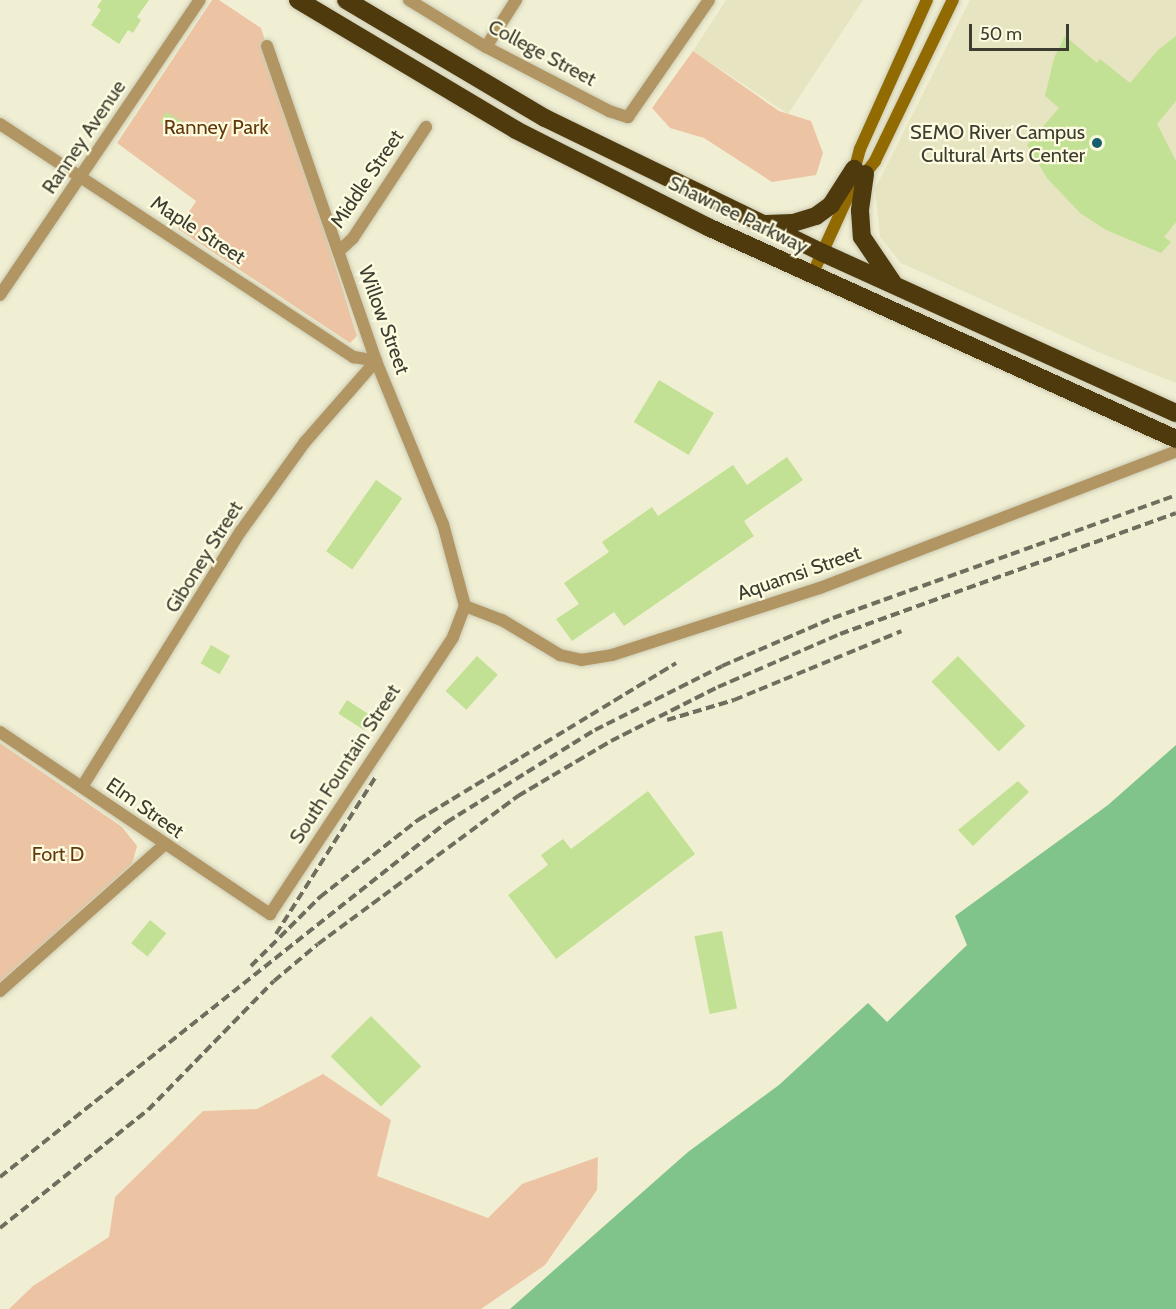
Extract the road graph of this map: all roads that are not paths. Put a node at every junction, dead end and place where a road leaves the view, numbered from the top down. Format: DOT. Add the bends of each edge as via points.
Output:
graph roads {
  1 [pos="200,0"];
  2 [pos="298,0"];
  3 [pos="346,0"];
  4 [pos="409,0"];
  5 [pos="516,0"];
  6 [pos="709,0"];
  7 [pos="927,0"];
  8 [pos="953,0"];
  9 [pos="267,45"];
  10 [pos="486,47"];
  11 [pos="0,124"];
  12 [pos="426,127"];
  13 [pos="859,172"];
  14 [pos="82,176"];
  15 [pos="762,224"];
  16 [pos="339,251"];
  17 [pos="823,253"];
  18 [pos="812,275"];
  19 [pos="896,287"];
  20 [pos="0,295"];
  21 [pos="376,361"];
  22 [pos="1176,413"];
  23 [pos="1176,439"];
  24 [pos="1176,452"];
  25 [pos="465,606"];
  26 [pos="0,732"];
  27 [pos="82,787"];
  28 [pos="164,845"];
  29 [pos="270,914"];
  30 [pos="0,991"];
  1 -- 14 [label="street, Ranney Avenue"];
  2 -- 18 [label="highway, Shawnee Parkway" via="516,130"];
  3 -- 15 [label="highway, Shawnee Parkway" via="545,118"];
  4 -- 10 [label="street, College Street"];
  5 -- 10 [label="street"];
  6 -- 10 [label="street, College Street" via="628,117 609,111"];
  7 -- 13 [label="street"];
  8 -- 13 [label="street" via="875,161"];
  9 -- 16 [label="street, Willow Street"];
  11 -- 14 [label="street, Maple Street"];
  12 -- 16 [label="street, Middle Street" via="353,238"];
  13 -- 15 [label="highway" via="831,205 816,216 793,223"];
  13 -- 17 [label="street"];
  13 -- 19 [label="highway" via="862,237"];
  14 -- 20 [label="street, Ranney Avenue"];
  14 -- 21 [label="street, Maple Street" via="354,357"];
  15 -- 17 [label="highway, Shawnee Parkway"];
  16 -- 21 [label="street, Willow Street"];
  17 -- 18 [label="street"];
  17 -- 19 [label="highway, Shawnee Parkway"];
  18 -- 23 [label="highway, Shawnee Parkway"];
  19 -- 22 [label="highway, Shawnee Parkway"];
  21 -- 25 [label="street, Willow Street" via="443,524"];
  21 -- 27 [label="street, Giboney Street" via="305,442 241,531"];
  24 -- 25 [label="street, Aquamsi Street" via="820,588 612,655 581,660 560,656 502,620"];
  25 -- 29 [label="street, South Fountain Street" via="453,637"];
  26 -- 27 [label="street, Elm Street"];
  27 -- 28 [label="street, Elm Street"];
  28 -- 29 [label="street, Elm Street"];
  28 -- 30 [label="street"];
}
